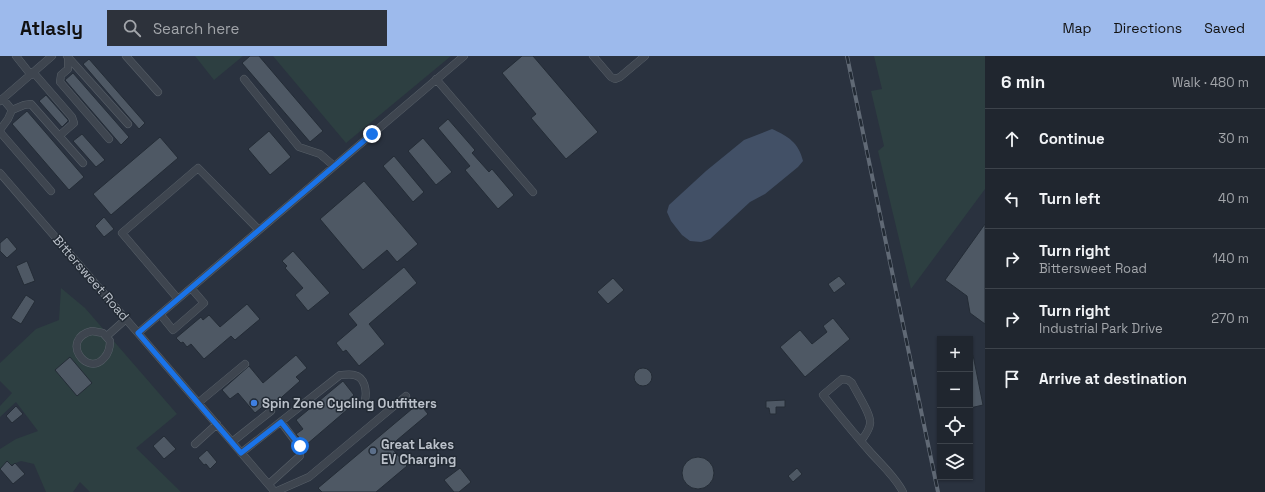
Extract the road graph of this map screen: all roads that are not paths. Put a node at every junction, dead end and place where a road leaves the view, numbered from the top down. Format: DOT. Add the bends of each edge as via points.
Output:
graph roads {
  1 [pos="16,56"];
  2 [pos="52,56"];
  3 [pos="67,56"];
  4 [pos="126,56"];
  5 [pos="464,56"];
  6 [pos="593,56"];
  7 [pos="645,56"];
  8 [pos="32,73"];
  9 [pos="436,79"];
  10 [pos="244,80"];
  11 [pos="158,92"];
  12 [pos="2,100"];
  13 [pos="12,110"];
  14 [pos="128,124"];
  15 [pos="0,131"];
  16 [pos="59,136"];
  17 [pos="109,139"];
  18 [pos="83,163"];
  19 [pos="334,166"];
  20 [pos="0,173"];
  21 [pos="51,191"];
  22 [pos="533,192"];
  23 [pos="259,230"];
  24 [pos="191,288"];
  25 [pos="178,299"];
  26 [pos="160,314"];
  27 [pos="126,319"];
  28 [pos="138,333"];
  29 [pos="107,336"];
  30 [pos="245,364"];
  31 [pos="406,396"];
  32 [pos="365,400"];
  33 [pos="198,402"];
  34 [pos="270,411"];
  35 [pos="281,422"];
  36 [pos="216,424"];
  37 [pos="861,441"];
  38 [pos="232,442"];
  39 [pos="195,444"];
  40 [pos="241,453"];
  41 [pos="268,484"];
  42 [pos="275,492"];
  43 [pos="903,492"];
  1 -- 8 [label="street"];
  2 -- 8 [label="street"];
  3 -- 14 [label="street"];
  3 -- 17 [label="street" via="68,69 61,75 60,82"];
  4 -- 11 [label="street"];
  5 -- 9 [label="street"];
  6 -- 7 [label="street" via="615,79"];
  8 -- 12 [label="street"];
  8 -- 16 [label="street" via="72,117 74,123"];
  9 -- 19 [label="street"];
  9 -- 22 [label="street"];
  10 -- 19 [label="street" via="299,147 320,154"];
  12 -- 13 [label="street"];
  13 -- 15 [label="street"];
  13 -- 16 [label="street" via="31,104"];
  15 -- 21 [label="street"];
  16 -- 18 [label="street"];
  19 -- 23 [label="street"];
  20 -- 27 [label="street, Bittersweet Road"];
  23 -- 24 [label="street"];
  23 -- 25 [label="street" via="198,168 122,233"];
  24 -- 25 [label="street"];
  24 -- 26 [label="street" via="204,304 173,330"];
  25 -- 26 [label="street"];
  26 -- 28 [label="street"];
  27 -- 28 [label="street, Bittersweet Road"];
  27 -- 29 [label="street"];
  28 -- 33 [label="street, Bittersweet Road"];
  29 -- 29 [label="street" via="98,331 83,334 77,343 80,358 90,364 102,361 110,347"];
  30 -- 33 [label="street"];
  31 -- 42 [label="street" via="309,477"];
  32 -- 35 [label="street" via="365,385 361,379 355,375 340,375"];
  33 -- 36 [label="street, Bittersweet Road"];
  34 -- 38 [label="street"];
  35 -- 40 [label="street"];
  35 -- 41 [label="street" via="300,446 300,456"];
  36 -- 38 [label="street, Bittersweet Road"];
  36 -- 39 [label="street"];
  37 -- 37 [label="street" via="823,395 842,379 852,383 871,422"];
  37 -- 43 [label="street" via="900,485"];
  38 -- 40 [label="street, Bittersweet Road"];
  40 -- 41 [label="street, Bittersweet Road"];
  41 -- 42 [label="street, Bittersweet Road"];
}
